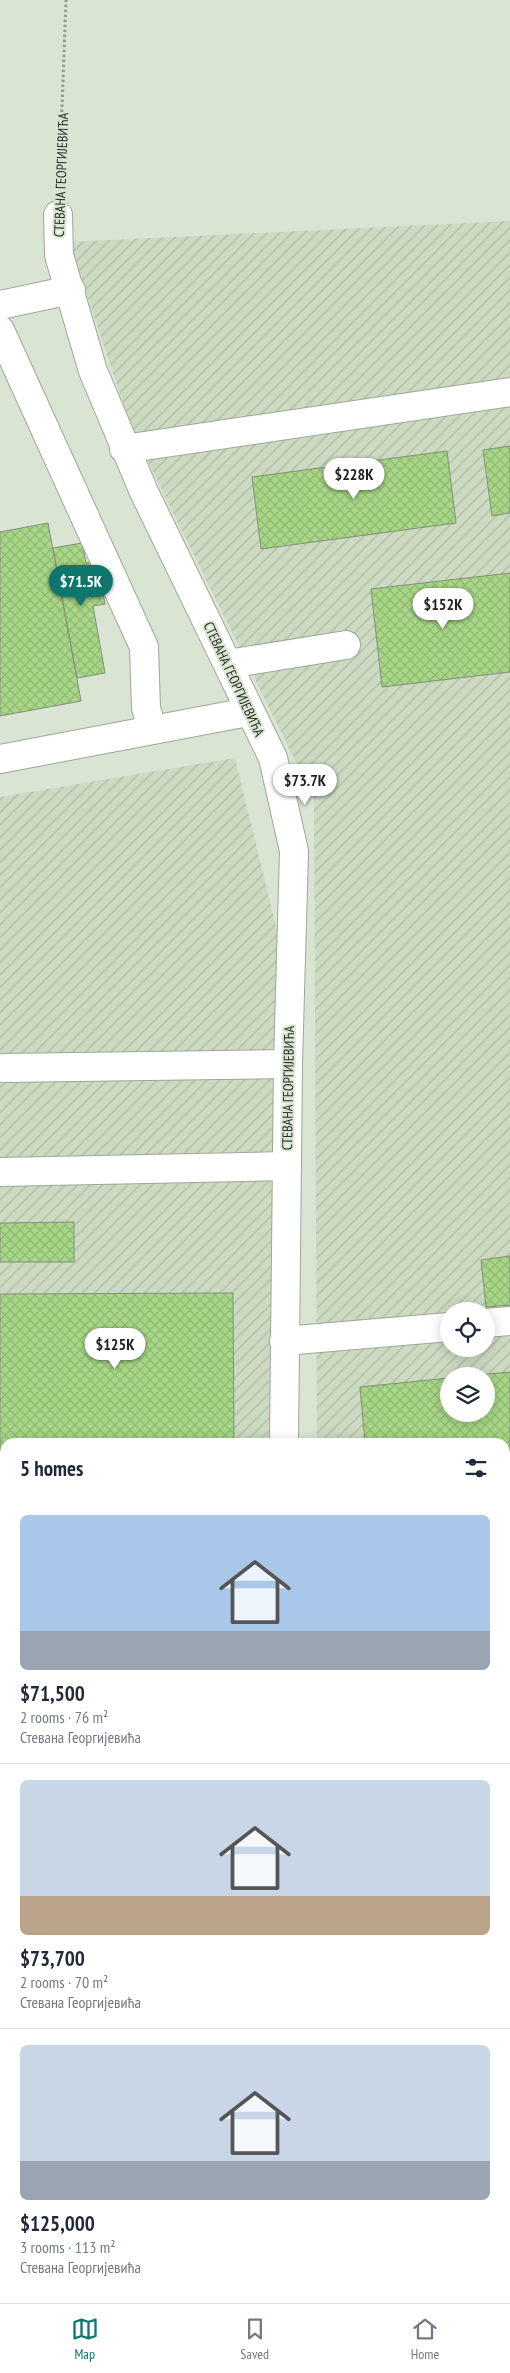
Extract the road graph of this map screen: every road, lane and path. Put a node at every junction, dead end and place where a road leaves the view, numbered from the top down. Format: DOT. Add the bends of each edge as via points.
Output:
graph roads {
  1 [pos="66,0"];
  2 [pos="58,215"];
  3 [pos="71,290"];
  4 [pos="0,305"];
  5 [pos="0,330"];
  6 [pos="510,392"];
  7 [pos="124,449"];
  8 [pos="346,645"];
  9 [pos="228,664"];
  10 [pos="248,712"];
  11 [pos="152,728"];
  12 [pos="0,759"];
  13 [pos="288,1064"];
  14 [pos="4,1068"];
  15 [pos="287,1166"];
  16 [pos="0,1172"];
  17 [pos="510,1321"];
  18 [pos="495,1322"];
  19 [pos="440,1328"];
  20 [pos="284,1341"];
  21 [pos="284,1438"];
  1 -- 2 [label="path, СТЕВАНА ГЕОРГИЈЕВИЋА"];
  2 -- 3 [label="street, СТЕВАНА ГЕОРГИЈЕВИЋА" via="60,255"];
  3 -- 4 [label="street"];
  3 -- 7 [label="street, СТЕВАНА ГЕОРГИЈЕВИЋА" via="93,371"];
  5 -- 11 [label="street" via="144,647 146,708"];
  6 -- 7 [label="street"];
  7 -- 9 [label="street, СТЕВАНА ГЕОРГИЈЕВИЋА"];
  8 -- 9 [label="street"];
  9 -- 10 [label="street, СТЕВАНА ГЕОРГИЈЕВИЋА"];
  10 -- 11 [label="street"];
  10 -- 13 [label="street, СТЕВАНА ГЕОРГИЈЕВИЋА" via="273,758 294,851"];
  11 -- 12 [label="street"];
  13 -- 14 [label="street"];
  13 -- 15 [label="street, СТЕВАНА ГЕОРГИЈЕВИЋА"];
  15 -- 16 [label="street"];
  15 -- 20 [label="street, СТЕВАНА ГЕОРГИЈЕВИЋА"];
  17 -- 18 [label="street"];
  19 -- 20 [label="street"];
  20 -- 21 [label="street, СТЕВАНА ГЕОРГИЈЕВИЋА"];
}
